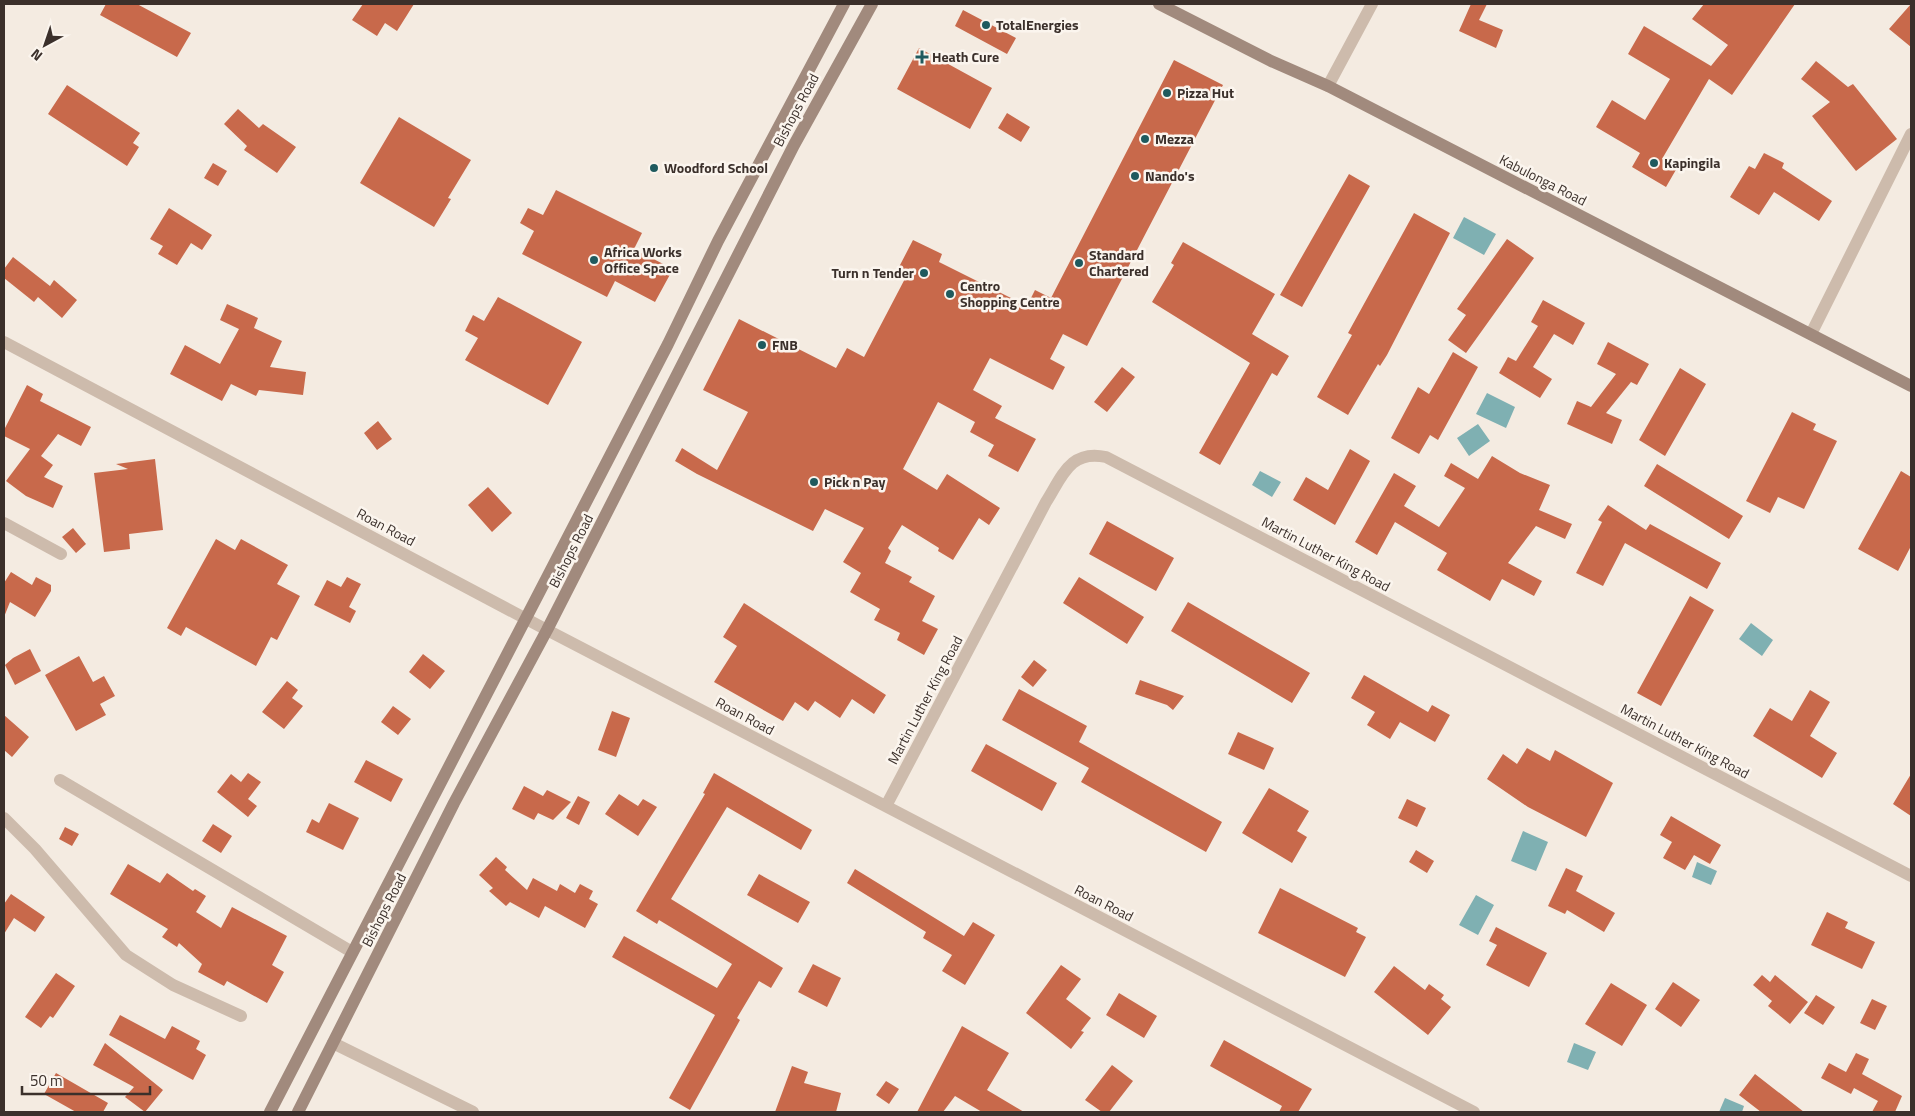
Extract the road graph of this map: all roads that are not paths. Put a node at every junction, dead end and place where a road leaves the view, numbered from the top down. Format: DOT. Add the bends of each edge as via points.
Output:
graph roads {
  1 [pos="844,4"];
  2 [pos="872,4"];
  3 [pos="1159,4"];
  4 [pos="1372,4"];
  5 [pos="1328,86"];
  6 [pos="1911,134"];
  7 [pos="1811,334"];
  8 [pos="4,342"];
  9 [pos="1911,386"];
  10 [pos="4,523"];
  11 [pos="61,554"];
  12 [pos="526,618"];
  13 [pos="547,630"];
  14 [pos="60,780"];
  15 [pos="886,806"];
  16 [pos="4,818"];
  17 [pos="1911,876"];
  18 [pos="352,952"];
  19 [pos="241,1016"];
  20 [pos="333,1043"];
  21 [pos="270,1112"];
  22 [pos="298,1112"];
  23 [pos="473,1112"];
  24 [pos="1474,1112"];
  1 -- 12 [label="main road, Bishops Road" via="718,241"];
  2 -- 13 [label="main road, Bishops Road" via="794,145"];
  3 -- 5 [label="main road, Kabulonga Road" via="1271,62"];
  4 -- 5 [label="street"];
  5 -- 7 [label="main road, Kabulonga Road"];
  6 -- 7 [label="street"];
  7 -- 9 [label="main road, Kabulonga Road"];
  8 -- 12 [label="street, Roan Road"];
  10 -- 11 [label="street"];
  12 -- 13 [label="street, Roan Road"];
  12 -- 18 [label="main road, Bishops Road"];
  13 -- 15 [label="street, Roan Road"];
  13 -- 20 [label="main road, Bishops Road" via="454,803"];
  14 -- 18 [label="street"];
  15 -- 17 [label="street, Martin Luther King Road" via="1046,502 1070,464 1093,454 1115,461"];
  15 -- 24 [label="street, Roan Road"];
  16 -- 19 [label="street" via="126,954 173,985"];
  18 -- 21 [label="main road, Bishops Road"];
  20 -- 22 [label="main road, Bishops Road"];
  20 -- 23 [label="street"];
}
